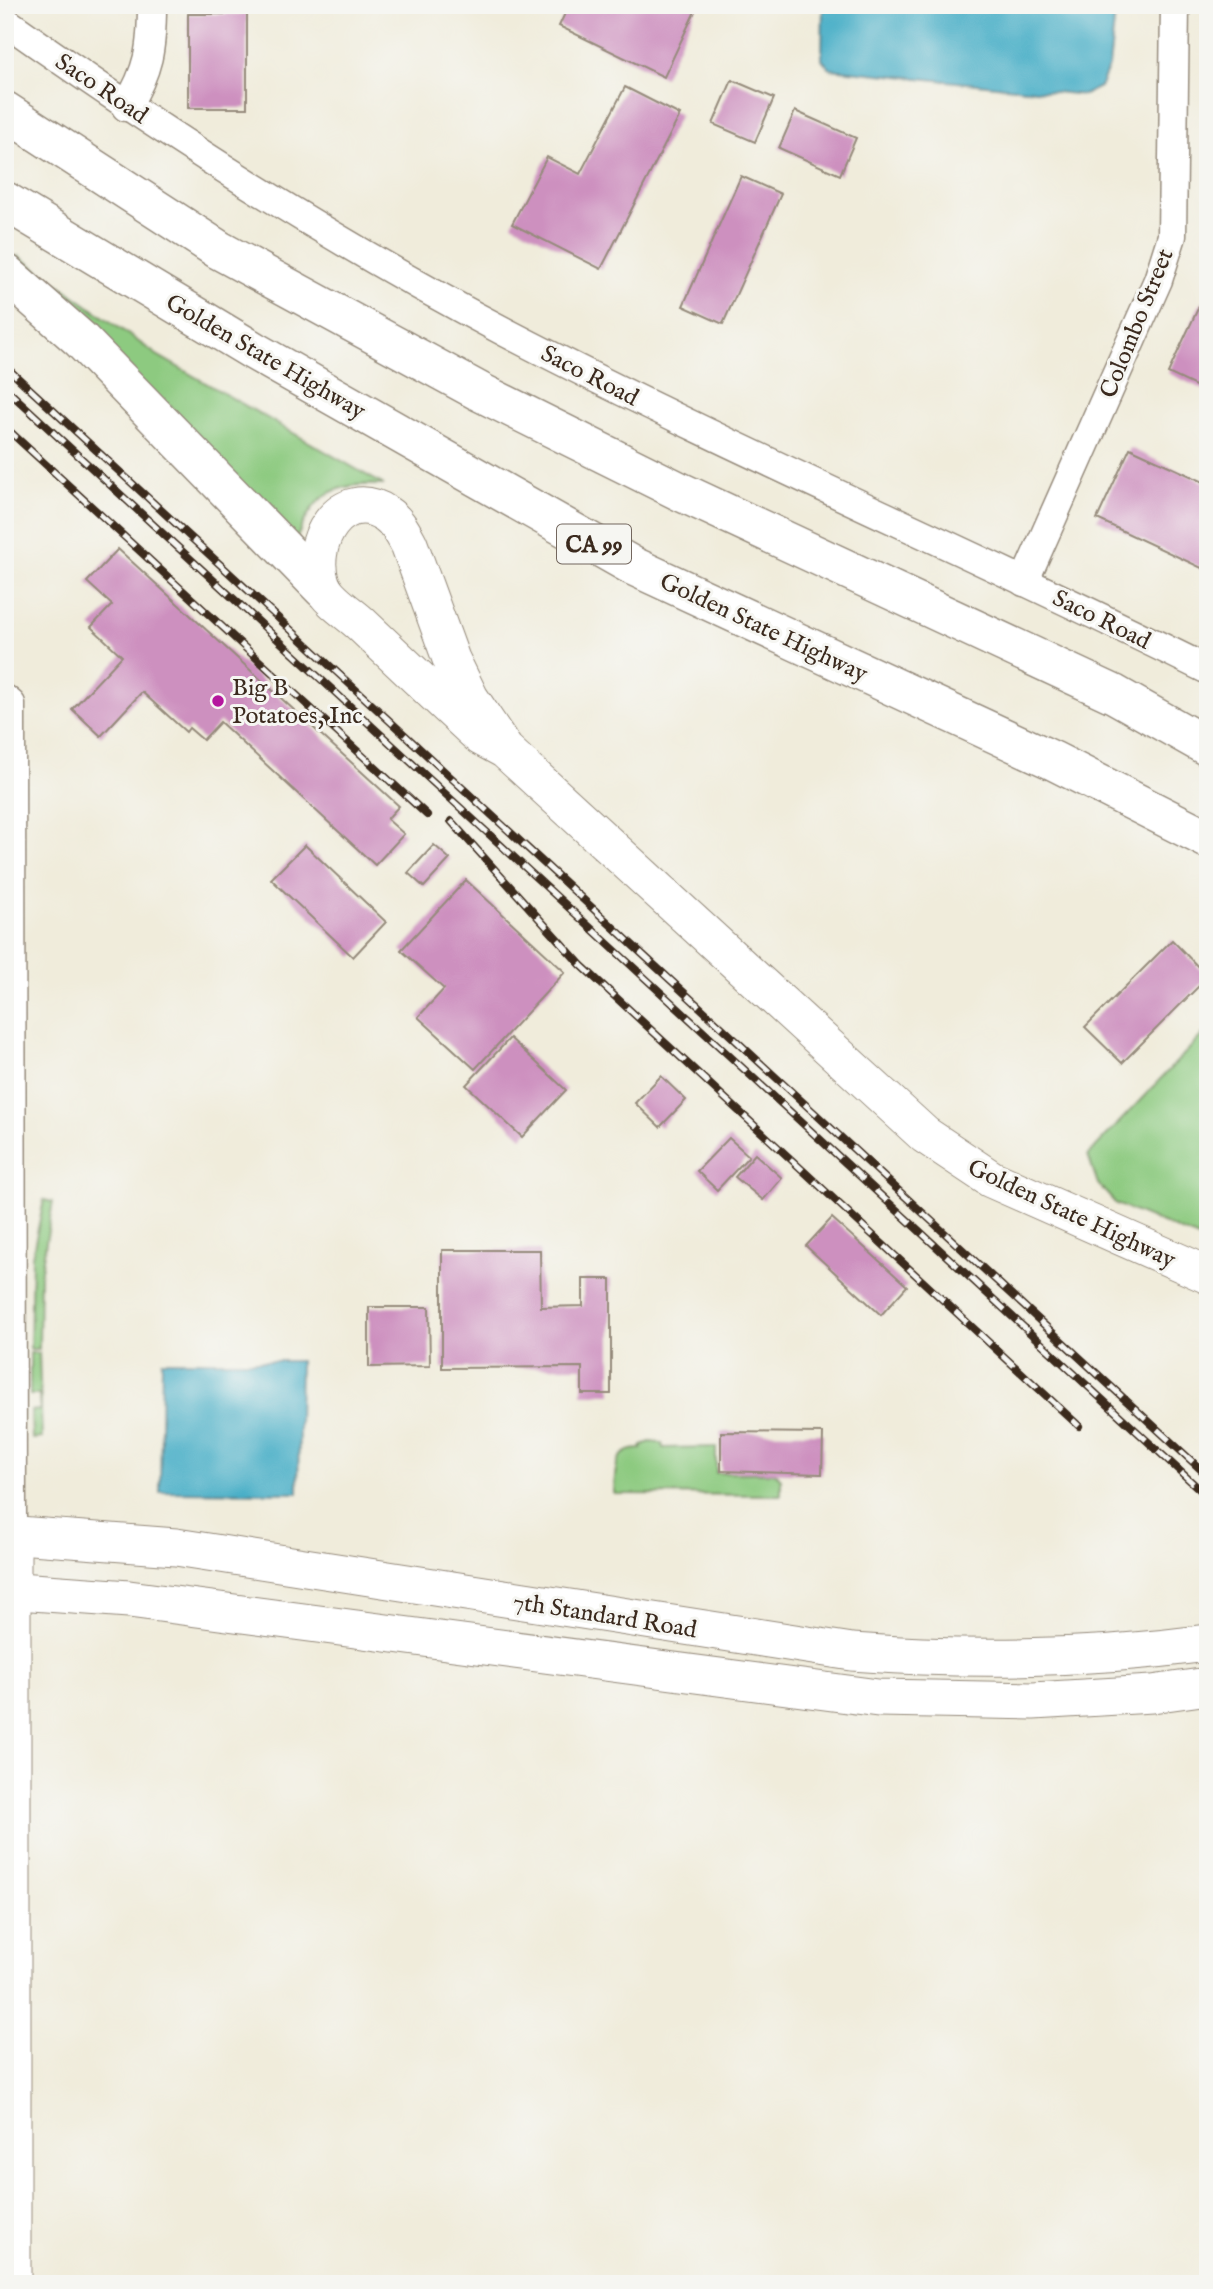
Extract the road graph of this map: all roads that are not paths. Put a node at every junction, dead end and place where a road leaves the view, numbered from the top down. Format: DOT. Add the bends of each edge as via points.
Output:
graph roads {
  1 [pos="152,5"];
  2 [pos="1175,5"];
  3 [pos="5,22"];
  4 [pos="126,107"];
  5 [pos="5,111"];
  6 [pos="5,201"];
  7 [pos="5,273"];
  8 [pos="1024,582"];
  9 [pos="323,589"];
  10 [pos="1208,670"];
  11 [pos="1114,694"];
  12 [pos="5,699"];
  13 [pos="1208,737"];
  14 [pos="1208,747"];
  15 [pos="505,750"];
  16 [pos="1208,839"];
  17 [pos="1208,1276"];
  18 [pos="8,1534"];
  19 [pos="9,1590"];
  20 [pos="1208,1643"];
  21 [pos="1208,1686"];
  22 [pos="12,2284"];
  1 -- 4 [label="street" via="147,68"];
  2 -- 8 [label="street, Colombo Street" via="1172,236 1158,280"];
  3 -- 4 [label="street, Saco Road"];
  4 -- 8 [label="street, Saco Road" via="298,214 506,332 648,405"];
  5 -- 11 [label="highway" via="219,250 482,393 679,491"];
  6 -- 16 [label="highway, Golden State Highway / CA 99" via="254,351 633,566 1052,760"];
  7 -- 9 [label="highway" via="80,339"];
  8 -- 10 [label="street, Saco Road"];
  9 -- 15 [label="main road, Golden State Highway" via="481,737"];
  9 -- 15 [label="main road, Golden State Highway" via="318,550 328,525 354,509 385,513 409,544 459,677"];
  11 -- 13 [label="highway"];
  11 -- 14 [label="highway"];
  12 -- 18 [label="street" via="11,704"];
  15 -- 17 [label="main road, Golden State Highway" via="925,1135 991,1180"];
  18 -- 19 [label="main road"];
  18 -- 20 [label="main road, 7th Standard Road" via="176,1547 852,1652 1021,1659"];
  19 -- 21 [label="main road, 7th Standard Road" via="129,1599 878,1698 1033,1701"];
  19 -- 22 [label="main road"];
}
